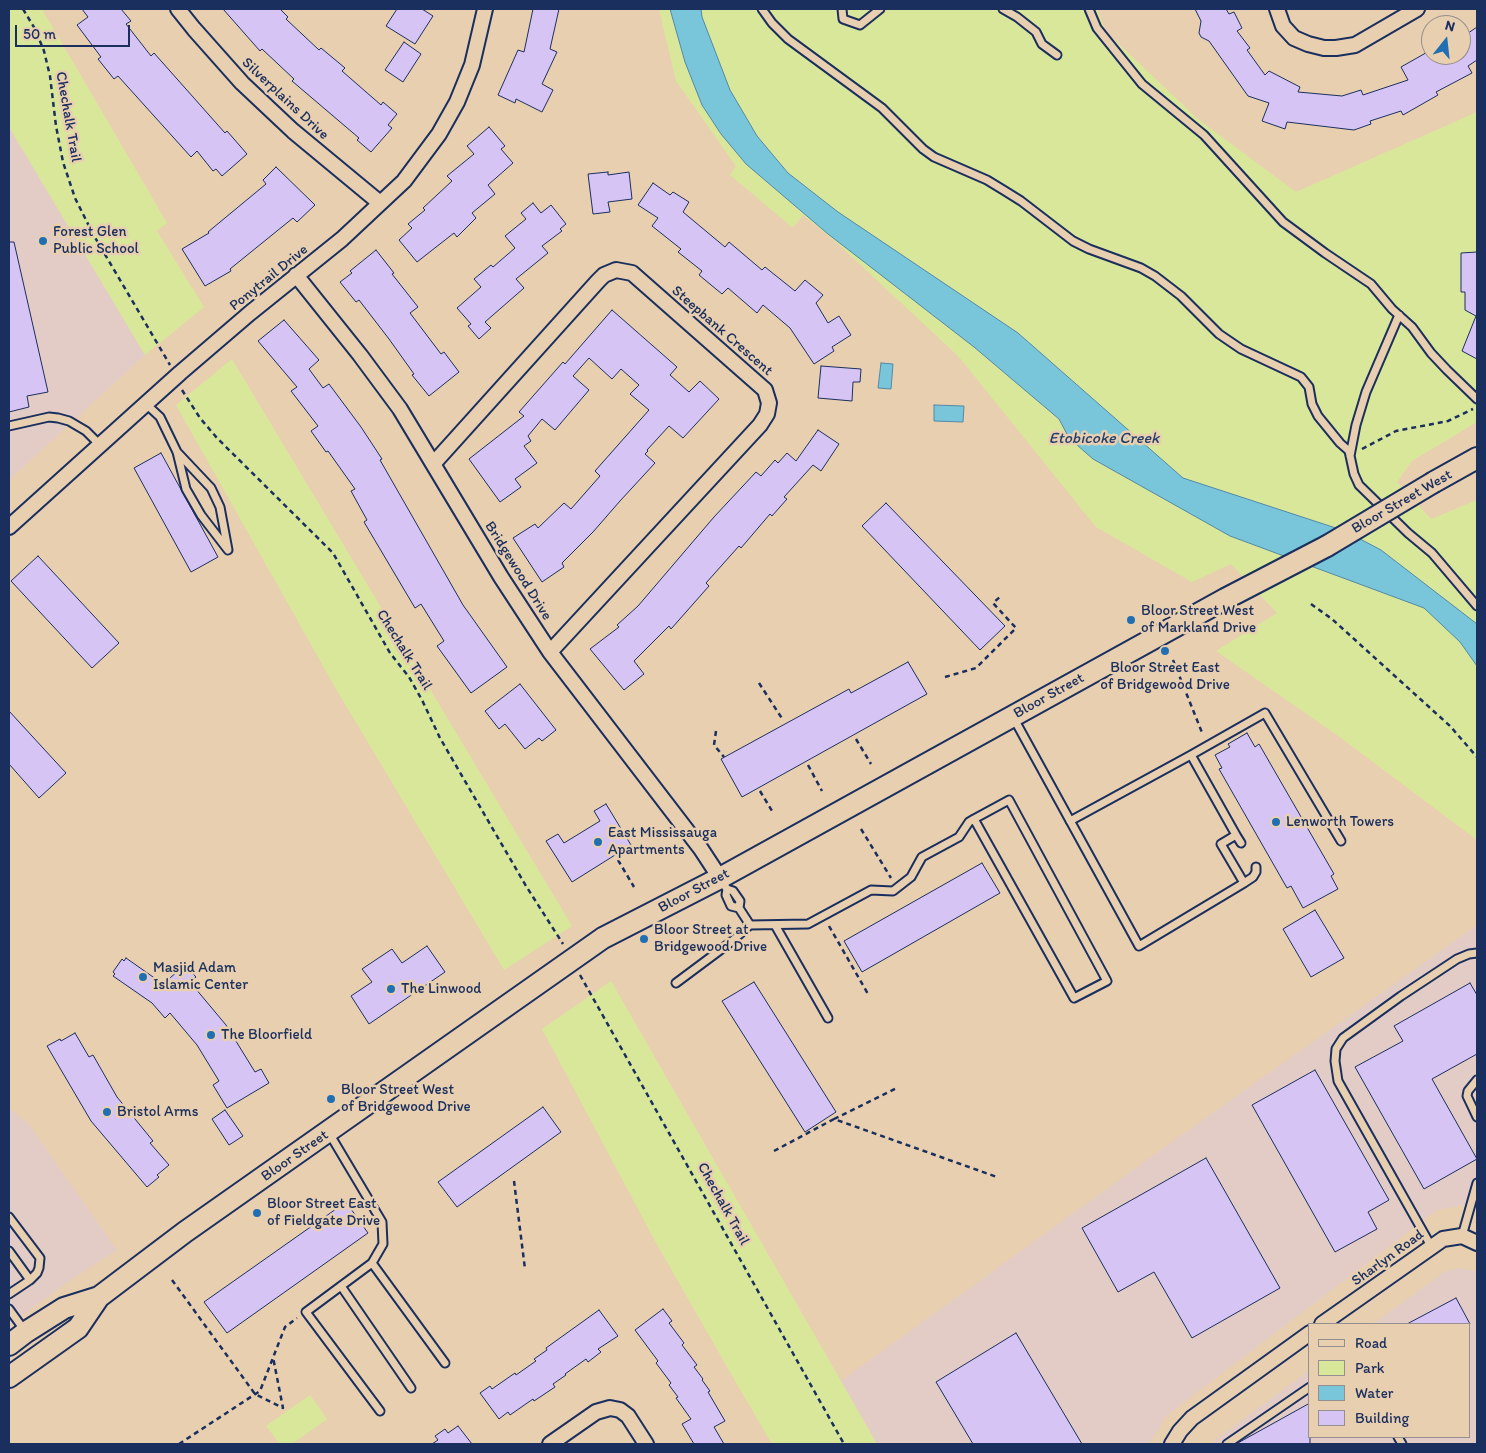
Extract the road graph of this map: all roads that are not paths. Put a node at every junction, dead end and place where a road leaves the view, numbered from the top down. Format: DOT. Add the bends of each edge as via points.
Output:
graph roads {
  1 [pos="178,9"];
  2 [pos="485,9"];
  3 [pos="762,9"];
  4 [pos="842,9"];
  5 [pos="880,9"];
  6 [pos="1003,9"];
  7 [pos="1089,9"];
  8 [pos="1277,9"];
  9 [pos="1418,9"];
  10 [pos="1057,54"];
  11 [pos="380,203"];
  12 [pos="296,275"];
  13 [pos="1399,315"];
  14 [pos="1477,398"];
  15 [pos="146,404"];
  16 [pos="9,426"];
  17 [pos="100,445"];
  18 [pos="177,452"];
  19 [pos="1350,456"];
  20 [pos="1477,458"];
  21 [pos="434,463"];
  22 [pos="9,528"];
  23 [pos="1327,546"];
  24 [pos="1477,606"];
  25 [pos="550,652"];
  26 [pos="1013,717"];
  27 [pos="1191,755"];
  28 [pos="974,819"];
  29 [pos="1070,821"];
  30 [pos="1236,835"];
  31 [pos="1341,841"];
  32 [pos="1241,843"];
  33 [pos="1256,867"];
  34 [pos="1244,883"];
  35 [pos="723,884"];
  36 [pos="750,925"];
  37 [pos="775,925"];
  38 [pos="1477,952"];
  39 [pos="676,983"];
  40 [pos="828,1018"];
  41 [pos="1477,1080"];
  42 [pos="1477,1117"];
  43 [pos="328,1132"];
  44 [pos="1477,1183"];
  45 [pos="9,1217"];
  46 [pos="1462,1236"];
  47 [pos="1477,1243"];
  48 [pos="1431,1246"];
  49 [pos="9,1251"];
  50 [pos="372,1263"];
  51 [pos="30,1280"];
  52 [pos="340,1286"];
  53 [pos="9,1294"];
  54 [pos="99,1297"];
  55 [pos="9,1309"];
  56 [pos="1326,1323"];
  57 [pos="26,1332"];
  58 [pos="1308,1334"];
  59 [pos="9,1345"];
  60 [pos="446,1363"];
  61 [pos="9,1377"];
  62 [pos="411,1388"];
  63 [pos="1308,1389"];
  64 [pos="380,1411"];
  65 [pos="550,1444"];
  66 [pos="646,1444"];
  67 [pos="1172,1444"];
  68 [pos="1227,1444"];
  1 -- 11 [label="street, Silverplains Drive" via="242,83 293,131"];
  2 -- 11 [label="street, Ponytrail Drive" via="472,65 457,102 439,134 404,181"];
  3 -- 19 [label="lane" via="772,24 788,38 882,108 934,157 987,180 1022,201 1073,242 1155,276 1181,296 1219,334 1241,349 1301,377 1309,387 1318,416"];
  4 -- 5 [label="lane" via="843,18 860,25"];
  6 -- 10 [label="lane" via="1036,32 1042,44"];
  7 -- 13 [label="lane" via="1097,28 1142,84 1204,135 1283,222 1371,284"];
  8 -- 9 [label="street" via="1283,26 1294,38 1308,44 1336,48 1355,45"];
  11 -- 12 [label="street, Ponytrail Drive" via="342,239"];
  12 -- 15 [label="street, Ponytrail Drive"];
  12 -- 21 [label="street, Bridgewood Drive" via="400,409"];
  13 -- 14 [label="lane" via="1431,353"];
  13 -- 19 [label="lane" via="1366,392"];
  15 -- 17 [label="street, Ponytrail Drive"];
  15 -- 18 [label="lane" via="160,417"];
  16 -- 17 [label="lane" via="58,418 86,431"];
  17 -- 22 [label="street, Ponytrail Drive"];
  18 -- 18 [label="lane" via="186,489 228,550 220,507 211,488"];
  19 -- 24 [label="lane" via="1359,485 1432,553"];
  20 -- 23 [label="main road, Bloor Street West, bridge"];
  21 -- 25 [label="street, Bridgewood Drive" via="501,577"];
  21 -- 25 [label="street, Steepbank Crescent" via="598,281 616,270 632,273 765,390 769,404 760,425"];
  23 -- 26 [label="main road, Bloor Street" via="1225,598"];
  25 -- 35 [label="street, Bridgewood Drive" via="701,849"];
  26 -- 29 [label="lane"];
  26 -- 35 [label="main road, Bloor Street"];
  27 -- 29 [label="lane"];
  27 -- 30 [label="lane"];
  27 -- 31 [label="lane" via="1265,713"];
  28 -- 28 [label="lane" via="1009,800 1107,981 1074,998"];
  28 -- 37 [label="lane" via="960,837 922,857 911,877 893,891 871,890 808,924"];
  29 -- 34 [label="lane" via="1139,946"];
  30 -- 32 [label="lane"];
  30 -- 34 [label="lane" via="1221,844"];
  33 -- 34 [label="lane" via="1253,877"];
  35 -- 36 [label="lane" via="731,906 739,908"];
  35 -- 43 [label="main road, Bloor Street" via="603,938"];
  36 -- 37 [label="lane"];
  36 -- 39 [label="lane"];
  37 -- 40 [label="lane"];
  38 -- 48 [label="lane" via="1457,959 1401,996 1343,1038 1336,1049 1338,1081"];
  41 -- 42 [label="lane" via="1466,1096"];
  43 -- 50 [label="lane" via="382,1222 384,1244"];
  43 -- 54 [label="main road, Bloor Street"];
  44 -- 46 [label="lane"];
  45 -- 51 [label="lane" via="40,1258 40,1268"];
  46 -- 47 [label="street"];
  46 -- 48 [label="street, Sharlyn Road" via="1443,1239"];
  48 -- 56 [label="street, Sharlyn Road"];
  49 -- 51 [label="lane"];
  50 -- 52 [label="lane"];
  50 -- 60 [label="lane"];
  51 -- 53 [label="lane"];
  52 -- 62 [label="lane"];
  52 -- 64 [label="lane" via="306,1312"];
  54 -- 57 [label="main road, Bloor Street" via="64,1308"];
  54 -- 61 [label="main road, Bloor Street" via="78,1328"];
  55 -- 57 [label="lane"];
  57 -- 59 [label="main road, Bloor Street"];
  58 -- 67 [label="street" via="1192,1418"];
  63 -- 68 [label="lane"];
  65 -- 66 [label="street" via="596,1412 610,1408 628,1416"];
}
